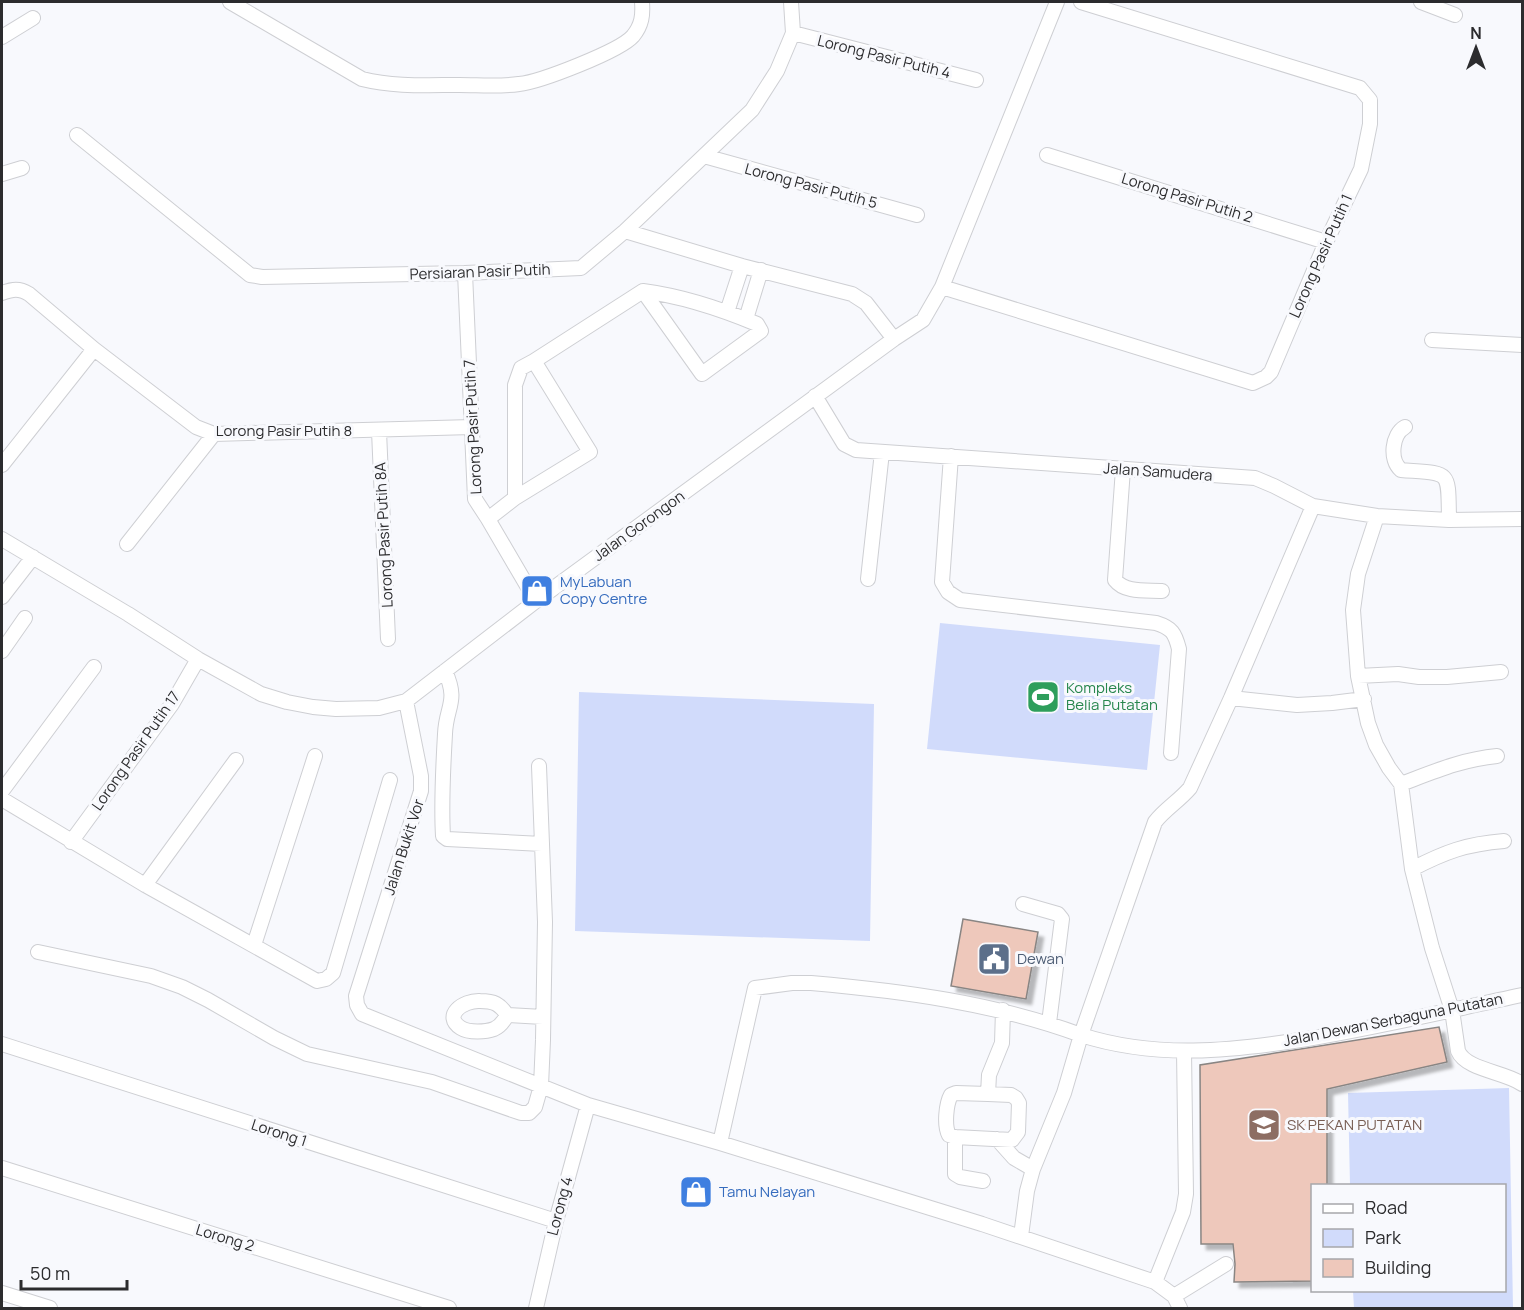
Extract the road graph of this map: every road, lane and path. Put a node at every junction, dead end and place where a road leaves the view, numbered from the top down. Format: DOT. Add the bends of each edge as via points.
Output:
graph roads {
  1 [pos="230,2"];
  2 [pos="642,2"];
  3 [pos="791,2"];
  4 [pos="1057,2"];
  5 [pos="1081,2"];
  6 [pos="1421,2"];
  7 [pos="1455,15"];
  8 [pos="33,18"];
  9 [pos="793,33"];
  10 [pos="2,37"];
  11 [pos="976,80"];
  12 [pos="77,135"];
  13 [pos="1047,155"];
  14 [pos="704,156"];
  15 [pos="22,168"];
  16 [pos="2,174"];
  17 [pos="917,215"];
  18 [pos="625,231"];
  19 [pos="1326,242"];
  20 [pos="742,266"];
  21 [pos="761,270"];
  22 [pos="465,273"];
  23 [pos="942,287"];
  24 [pos="643,291"];
  25 [pos="2,293"];
  26 [pos="727,312"];
  27 [pos="746,319"];
  28 [pos="894,339"];
  29 [pos="1432,340"];
  30 [pos="1522,345"];
  31 [pos="94,349"];
  32 [pos="534,361"];
  33 [pos="815,396"];
  34 [pos="1405,427"];
  35 [pos="472,428"];
  36 [pos="379,431"];
  37 [pos="214,434"];
  38 [pos="882,452"];
  39 [pos="951,456"];
  40 [pos="2,465"];
  41 [pos="1123,469"];
  42 [pos="515,498"];
  43 [pos="1313,506"];
  44 [pos="1377,516"];
  45 [pos="488,519"];
  46 [pos="1522,519"];
  47 [pos="1449,520"];
  48 [pos="2,539"];
  49 [pos="127,544"];
  50 [pos="33,557"];
  51 [pos="868,579"];
  52 [pos="1162,591"];
  53 [pos="2,597"];
  54 [pos="536,602"];
  55 [pos="25,618"];
  56 [pos="388,639"];
  57 [pos="2,651"];
  58 [pos="198,658"];
  59 [pos="94,668"];
  60 [pos="445,671"];
  61 [pos="1501,672"];
  62 [pos="1358,676"];
  63 [pos="1231,698"];
  64 [pos="1364,699"];
  65 [pos="405,701"];
  66 [pos="1171,753"];
  67 [pos="315,756"];
  68 [pos="1497,756"];
  69 [pos="236,760"];
  70 [pos="539,766"];
  71 [pos="390,780"];
  72 [pos="1401,784"];
  73 [pos="2,791"];
  74 [pos="2,799"];
  75 [pos="1504,840"];
  76 [pos="71,842"];
  77 [pos="542,844"];
  78 [pos="1412,869"];
  79 [pos="145,885"];
  80 [pos="1023,904"];
  81 [pos="254,945"];
  82 [pos="38,952"];
  83 [pos="1522,995"];
  84 [pos="1003,1010"];
  85 [pos="1452,1010"];
  86 [pos="507,1015"];
  87 [pos="543,1017"];
  88 [pos="1049,1023"];
  89 [pos="1081,1035"];
  90 [pos="2,1044"];
  91 [pos="1184,1052"];
  92 [pos="1522,1084"];
  93 [pos="541,1086"];
  94 [pos="988,1094"];
  95 [pos="588,1105"];
  96 [pos="955,1137"];
  97 [pos="997,1139"];
  98 [pos="720,1143"];
  99 [pos="2,1168"];
  100 [pos="1033,1170"];
  101 [pos="983,1181"];
  102 [pos="556,1221"];
  103 [pos="1021,1236"];
  104 [pos="1226,1264"];
  105 [pos="1155,1282"];
  106 [pos="2,1293"];
  107 [pos="1177,1302"];
  108 [pos="50,1308"];
  109 [pos="449,1308"];
  110 [pos="536,1308"];
  1 -- 2 [label="street" via="362,79 398,85 484,85 531,82 627,42 640,25"];
  3 -- 9 [label="street, Persiaran Pasir Putih"];
  4 -- 23 [label="street, Jalan Gorongon"];
  5 -- 19 [label="street, Lorong Pasir Putih 1" via="1360,88 1370,100 1370,124 1361,170"];
  6 -- 7 [label="street"];
  8 -- 10 [label="street"];
  9 -- 11 [label="street, Lorong Pasir Putih 4"];
  9 -- 14 [label="street, Persiaran Pasir Putih" via="777,71 752,110"];
  12 -- 22 [label="street, Persiaran Pasir Putih" via="250,275"];
  13 -- 19 [label="street, Lorong Pasir Putih 2"];
  14 -- 17 [label="street, Lorong Pasir Putih 5"];
  14 -- 18 [label="street, Persiaran Pasir Putih"];
  15 -- 16 [label="street"];
  18 -- 20 [label="street"];
  18 -- 22 [label="street, Persiaran Pasir Putih" via="581,268"];
  19 -- 23 [label="street, Lorong Pasir Putih 1" via="1271,372 1253,383"];
  20 -- 21 [label="street"];
  20 -- 26 [label="street"];
  21 -- 27 [label="street"];
  21 -- 28 [label="street" via="852,294 866,303"];
  22 -- 35 [label="street, Lorong Pasir Putih 7"];
  23 -- 28 [label="street, Jalan Gorongon" via="923,320"];
  24 -- 26 [label="street"];
  24 -- 27 [label="street" via="702,374 761,331"];
  24 -- 32 [label="street"];
  25 -- 31 [label="street, Lorong Pasir Putih 8" via="14,289 29,294"];
  26 -- 27 [label="street"];
  28 -- 33 [label="street, Jalan Gorongon"];
  29 -- 30 [label="street"];
  31 -- 37 [label="street, Lorong Pasir Putih 8" via="196,428"];
  31 -- 40 [label="street"];
  32 -- 42 [label="street" via="521,368 515,385"];
  32 -- 42 [label="street" via="590,452"];
  33 -- 38 [label="street, Jalan Samudera" via="844,444 856,450"];
  33 -- 54 [label="street, Jalan Gorongon"];
  34 -- 47 [label="street" via="1395,437 1397,466 1401,470 1444,476 1448,483"];
  35 -- 36 [label="street, Lorong Pasir Putih 8"];
  35 -- 45 [label="street, Lorong Pasir Putih 7" via="475,499"];
  36 -- 37 [label="street, Lorong Pasir Putih 8"];
  36 -- 56 [label="street, Lorong Pasir Putih 8A"];
  37 -- 49 [label="street"];
  38 -- 39 [label="street, Jalan Samudera"];
  38 -- 51 [label="street"];
  39 -- 41 [label="street, Jalan Samudera"];
  39 -- 66 [label="street" via="942,582 948,592 960,600 1170,627 1179,650"];
  41 -- 43 [label="street, Jalan Samudera" via="1255,478"];
  41 -- 52 [label="street" via="1115,580 1130,589"];
  42 -- 45 [label="street"];
  43 -- 44 [label="street, Jalan Samudera"];
  43 -- 63 [label="street"];
  44 -- 47 [label="street, Jalan Samudera"];
  44 -- 62 [label="street" via="1358,574 1353,610"];
  45 -- 54 [label="street, Lorong Pasir Putih 7"];
  46 -- 47 [label="street, Jalan Samudera"];
  48 -- 50 [label="street"];
  50 -- 53 [label="street"];
  50 -- 58 [label="street"];
  54 -- 60 [label="street, Jalan Gorongon"];
  55 -- 57 [label="street"];
  58 -- 65 [label="street" via="261,694 287,702 336,709 379,708"];
  58 -- 76 [label="street, Lorong Pasir Putih 17" via="171,704"];
  59 -- 73 [label="street"];
  60 -- 65 [label="street, Jalan Gorongon"];
  60 -- 77 [label="street" via="452,701 445,730 443,836"];
  61 -- 62 [label="street" via="1447,677"];
  62 -- 64 [label="street"];
  63 -- 64 [label="street" via="1297,705"];
  63 -- 89 [label="street" via="1190,788 1155,822"];
  64 -- 72 [label="street" via="1376,746"];
  65 -- 93 [label="street, Jalan Bukit Vor" via="422,791 356,996 357,1005 362,1014"];
  67 -- 81 [label="street"];
  68 -- 72 [label="street" via="1473,758"];
  69 -- 79 [label="street"];
  70 -- 77 [label="street"];
  71 -- 81 [label="street" via="333,973 317,981"];
  72 -- 78 [label="street"];
  74 -- 76 [label="street"];
  75 -- 78 [label="street" via="1455,848"];
  76 -- 79 [label="street"];
  77 -- 87 [label="street"];
  78 -- 85 [label="street"];
  79 -- 81 [label="street"];
  80 -- 88 [label="street" via="1058,914 1062,919"];
  82 -- 93 [label="street" via="151,976 190,991 307,1054 432,1082 521,1113 529,1113 535,1107"];
  83 -- 85 [label="street, Jalan Dewan Serbaguna Putatan"];
  84 -- 88 [label="street, Jalan Dewan Serbaguna Putatan"];
  84 -- 94 [label="street" via="1002,1043 989,1075"];
  84 -- 98 [label="street, Jalan Dewan Serbaguna Putatan" via="827,984 755,988"];
  85 -- 91 [label="street, Jalan Dewan Serbaguna Putatan" via="1362,1030 1248,1048"];
  85 -- 92 [label="street" via="1461,1058"];
  86 -- 87 [label="street"];
  87 -- 93 [label="street"];
  88 -- 89 [label="street, Jalan Dewan Serbaguna Putatan"];
  89 -- 91 [label="street, Jalan Dewan Serbaguna Putatan" via="1110,1044"];
  89 -- 100 [label="street" via="1064,1093"];
  90 -- 102 [label="street, Lorong 1"];
  91 -- 105 [label="street" via="1186,1194 1183,1212"];
  93 -- 95 [label="street, Jalan Bukit Vor"];
  94 -- 96 [label="street" via="951,1095 947,1131"];
  94 -- 97 [label="street" via="1011,1095 1019,1103 1016,1136 1012,1140"];
  95 -- 98 [label="street, Jalan Bukit Vor"];
  95 -- 102 [label="street, Lorong 4"];
  96 -- 97 [label="street"];
  96 -- 101 [label="street" via="955,1174"];
  97 -- 100 [label="street" via="1014,1158"];
  98 -- 103 [label="street, Jalan Bukit Vor"];
  99 -- 109 [label="street, Lorong 2"];
  100 -- 103 [label="street"];
  102 -- 110 [label="street, Lorong 4"];
  103 -- 105 [label="street, Jalan Bukit Vor"];
  104 -- 107 [label="street"];
  105 -- 107 [label="street, Jalan Bukit Vor"];
  106 -- 108 [label="street"];
}
